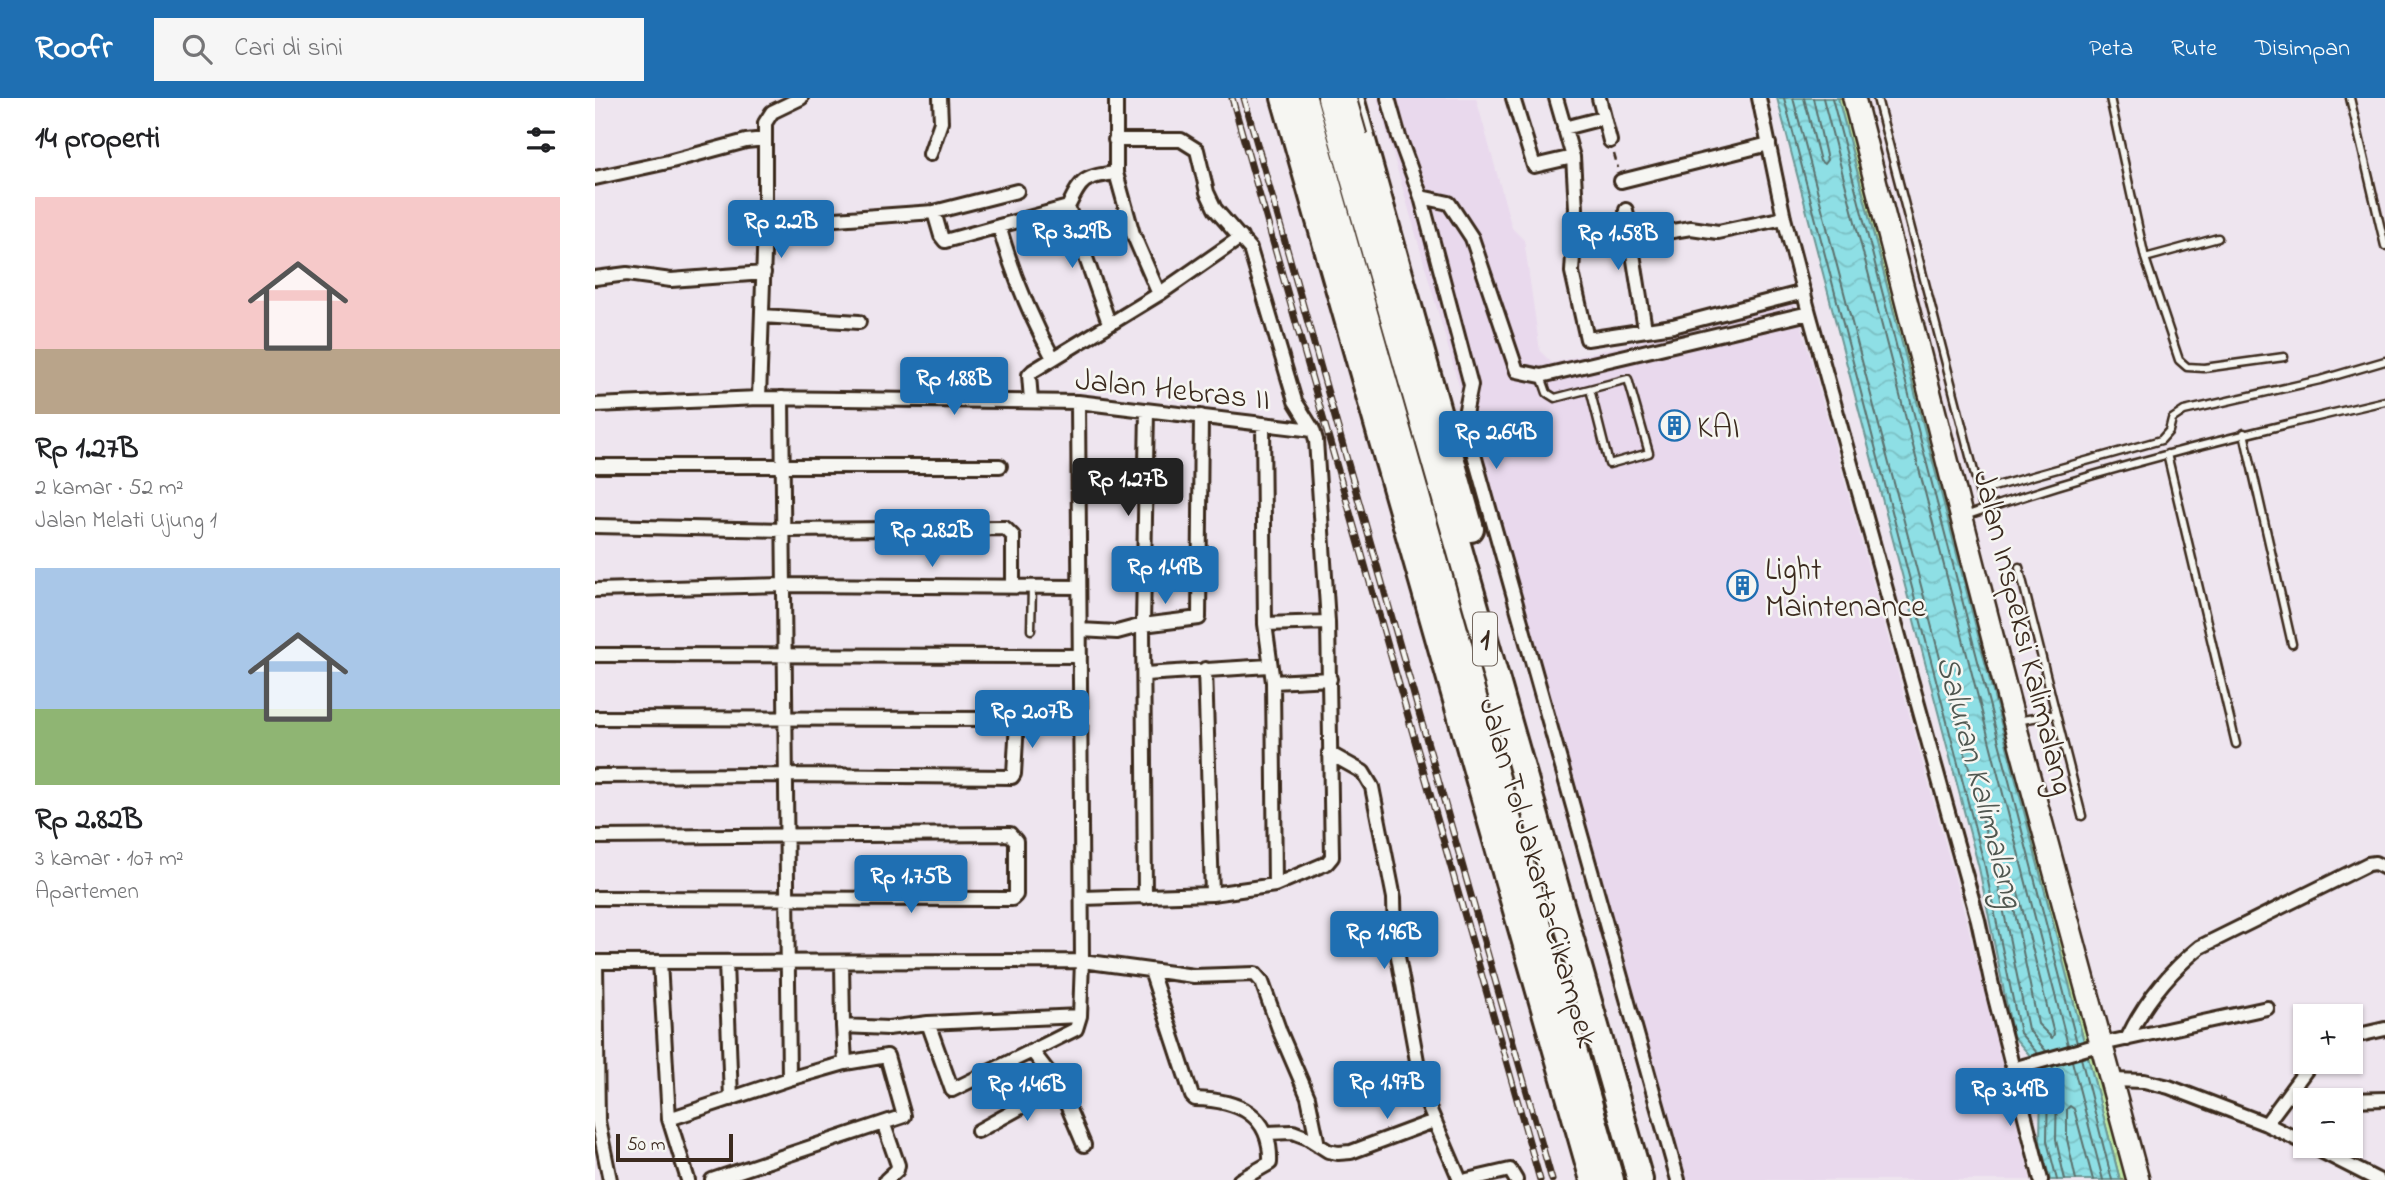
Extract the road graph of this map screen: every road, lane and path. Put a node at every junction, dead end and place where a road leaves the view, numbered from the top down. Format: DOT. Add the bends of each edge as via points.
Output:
graph roads {
  1 [pos="801,98"];
  2 [pos="940,98"];
  3 [pos="1116,98"];
  4 [pos="1284,98"];
  5 [pos="1304,98"];
  6 [pos="1330,98"];
  7 [pos="1351,98"];
  8 [pos="1388,98"];
  9 [pos="1513,98"];
  10 [pos="1556,98"];
  11 [pos="1599,98"];
  12 [pos="1759,98"];
  13 [pos="1854,98"];
  14 [pos="1877,98"];
  15 [pos="2110,98"];
  16 [pos="2350,98"];
  17 [pos="1603,118"];
  18 [pos="1564,128"];
  19 [pos="765,139"];
  20 [pos="1115,140"];
  21 [pos="1610,141"];
  22 [pos="1769,144"];
  23 [pos="930,154"];
  24 [pos="1573,157"];
  25 [pos="1116,173"];
  26 [pos="595,178"];
  27 [pos="1621,181"];
  28 [pos="1017,191"];
  29 [pos="1421,197"];
  30 [pos="1068,207"];
  31 [pos="1626,210"];
  32 [pos="934,212"];
  33 [pos="1784,218"];
  34 [pos="765,224"];
  35 [pos="1910,224"];
  36 [pos="999,226"];
  37 [pos="1888,228"];
  38 [pos="1241,237"];
  39 [pos="1629,237"];
  40 [pos="2218,239"];
  41 [pos="2385,246"];
  42 [pos="2145,258"];
  43 [pos="764,273"];
  44 [pos="595,278"];
  45 [pos="1804,292"];
  46 [pos="1159,294"];
  47 [pos="1809,313"];
  48 [pos="762,316"];
  49 [pos="859,322"];
  50 [pos="1109,323"];
  51 [pos="1645,329"];
  52 [pos="2284,357"];
  53 [pos="1053,358"];
  54 [pos="2385,361"];
  55 [pos="1541,376"];
  56 [pos="1590,389"];
  57 [pos="782,397"];
  58 [pos="759,398"];
  59 [pos="1031,401"];
  60 [pos="2385,401"];
  61 [pos="1078,402"];
  62 [pos="595,405"];
  63 [pos="1147,411"];
  64 [pos="1201,416"];
  65 [pos="1263,424"];
  66 [pos="1313,430"];
  67 [pos="2244,433"];
  68 [pos="2167,454"];
  69 [pos="783,465"];
  70 [pos="595,466"];
  71 [pos="1000,466"];
  72 [pos="1979,491"];
  73 [pos="1984,510"];
  74 [pos="1962,517"];
  75 [pos="595,526"];
  76 [pos="784,530"];
  77 [pos="2019,568"];
  78 [pos="785,585"];
  79 [pos="1013,586"];
  80 [pos="1032,586"];
  81 [pos="1080,587"];
  82 [pos="595,590"];
  83 [pos="1328,622"];
  84 [pos="1265,624"];
  85 [pos="1143,625"];
  86 [pos="1031,630"];
  87 [pos="1080,630"];
  88 [pos="2292,644"];
  89 [pos="785,654"];
  90 [pos="595,655"];
  91 [pos="1080,656"];
  92 [pos="1269,666"];
  93 [pos="1205,669"];
  94 [pos="1145,674"];
  95 [pos="1330,679"];
  96 [pos="1273,682"];
  97 [pos="2056,715"];
  98 [pos="595,718"];
  99 [pos="786,718"];
  100 [pos="2014,721"];
  101 [pos="2236,744"];
  102 [pos="1329,753"];
  103 [pos="787,775"];
  104 [pos="595,776"];
  105 [pos="2083,816"];
  106 [pos="787,836"];
  107 [pos="595,837"];
  108 [pos="2385,868"];
  109 [pos="1275,885"];
  110 [pos="1212,894"];
  111 [pos="1145,897"];
  112 [pos="595,898"];
  113 [pos="788,898"];
  114 [pos="1082,898"];
  115 [pos="1082,961"];
  116 [pos="596,962"];
  117 [pos="660,962"];
  118 [pos="726,962"];
  119 [pos="788,962"];
  120 [pos="842,962"];
  121 [pos="1151,971"];
  122 [pos="2267,1008"];
  123 [pos="1080,1016"];
  124 [pos="928,1023"];
  125 [pos="843,1026"];
  126 [pos="2385,1029"];
  127 [pos="2363,1034"];
  128 [pos="2127,1039"];
  129 [pos="2096,1046"];
  130 [pos="1032,1051"];
  131 [pos="845,1063"];
  132 [pos="2013,1069"];
  133 [pos="2303,1074"];
  134 [pos="789,1079"];
  135 [pos="2112,1080"];
  136 [pos="1059,1086"];
  137 [pos="731,1099"];
  138 [pos="2385,1099"];
  139 [pos="2363,1100"];
  140 [pos="2284,1101"];
  141 [pos="2293,1101"];
  142 [pos="669,1119"];
  143 [pos="597,1121"];
  144 [pos="1434,1121"];
  145 [pos="2266,1124"];
  146 [pos="884,1125"];
  147 [pos="978,1131"];
  148 [pos="1266,1133"];
  149 [pos="2293,1137"];
  150 [pos="1318,1144"];
  151 [pos="1084,1145"];
  152 [pos="2335,1158"];
  153 [pos="604,1175"];
  154 [pos="688,1180"];
  155 [pos="712,1180"];
  156 [pos="886,1180"];
  157 [pos="1240,1180"];
  158 [pos="1460,1180"];
  159 [pos="1467,1180"];
  160 [pos="1516,1180"];
  161 [pos="1593,1180"];
  162 [pos="1611,1180"];
  163 [pos="1640,1180"];
  164 [pos="1653,1180"];
  165 [pos="1678,1180"];
  166 [pos="2041,1180"];
  167 [pos="2138,1180"];
  168 [pos="2378,1180"];
  1 -- 19 [label="street" via="772,112 765,123"];
  2 -- 23 [label="street" via="941,122"];
  3 -- 20 [label="street"];
  4 -- 161 [label="highway, Jalan Tol Jakarta–Cikampek / 1"];
  5 -- 162 [label="highway, 1"];
  6 -- 163 [label="highway, 1"];
  7 -- 164 [label="highway, Jalan Tol Jakarta–Cikampek / 1"];
  8 -- 29 [label="street"];
  9 -- 24 [label="street" via="1534,166"];
  10 -- 18 [label="street"];
  11 -- 17 [label="street"];
  12 -- 22 [label="street"];
  13 -- 37 [label="main road, Jalan Inspeksi Kalimalang"];
  14 -- 35 [label="lane"];
  15 -- 42 [label="lane"];
  16 -- 41 [label="lane"];
  17 -- 18 [label="street"];
  17 -- 21 [label="street"];
  18 -- 24 [label="street"];
  19 -- 26 [label="street"];
  19 -- 34 [label="street"];
  20 -- 25 [label="street"];
  20 -- 38 [label="street" via="1189,143 1197,150 1215,209"];
  22 -- 27 [label="street"];
  22 -- 33 [label="street"];
  24 -- 51 [label="street" via="1572,272 1587,339"];
  25 -- 30 [label="street" via="1079,183"];
  25 -- 46 [label="street" via="1133,234"];
  28 -- 32 [label="street"];
  29 -- 55 [label="street" via="1450,203 1472,238 1517,370"];
  29 -- 165 [label="street" via="1471,385 1464,419"];
  30 -- 36 [label="street"];
  30 -- 50 [label="street"];
  31 -- 39 [label="street"];
  32 -- 34 [label="street"];
  32 -- 36 [label="street" via="945,241"];
  33 -- 39 [label="street" via="1719,232 1691,228"];
  33 -- 45 [label="street"];
  34 -- 43 [label="street"];
  35 -- 37 [label="lane"];
  35 -- 72 [label="lane"];
  36 -- 53 [label="street" via="1035,325"];
  37 -- 74 [label="main road, Jalan Inspeksi Kalimalang"];
  38 -- 46 [label="street"];
  38 -- 66 [label="street" via="1250,249 1294,401"];
  39 -- 51 [label="street"];
  40 -- 42 [label="lane"];
  42 -- 52 [label="lane" via="2175,355 2187,367"];
  43 -- 44 [label="street" via="671,280 627,274"];
  43 -- 48 [label="street"];
  45 -- 47 [label="street"];
  45 -- 51 [label="street"];
  46 -- 50 [label="street"];
  47 -- 55 [label="street"];
  47 -- 132 [label="street" via="1978,920"];
  48 -- 49 [label="street"];
  48 -- 58 [label="street"];
  50 -- 53 [label="street"];
  53 -- 59 [label="street" via="1029,375"];
  54 -- 72 [label="lane" via="2184,411 2172,419 2161,440"];
  55 -- 56 [label="lane" via="1547,393 1555,398"];
  56 -- 56 [label="lane" via="1628,379 1649,453 1609,464"];
  57 -- 58 [label="street, Jalan Hebras II"];
  57 -- 59 [label="street, Jalan Hebras II"];
  57 -- 69 [label="street"];
  58 -- 62 [label="street, Jalan Hebras II"];
  59 -- 61 [label="street, Jalan Hebras II"];
  60 -- 67 [label="lane"];
  61 -- 63 [label="street, Jalan Hebras II"];
  61 -- 81 [label="street"];
  63 -- 64 [label="street, Jalan Hebras II"];
  63 -- 85 [label="street"];
  64 -- 65 [label="street, Jalan Hebras II"];
  64 -- 85 [label="street" via="1199,618"];
  65 -- 66 [label="street, Jalan Hebras II"];
  65 -- 84 [label="street"];
  66 -- 83 [label="street, Jalan Hebras II"];
  67 -- 68 [label="lane"];
  67 -- 88 [label="lane"];
  68 -- 73 [label="lane"];
  68 -- 101 [label="lane"];
  69 -- 70 [label="street"];
  69 -- 71 [label="street"];
  69 -- 76 [label="street"];
  72 -- 73 [label="lane"];
  73 -- 74 [label="lane"];
  74 -- 100 [label="main road, Jalan Inspeksi Kalimalang"];
  75 -- 76 [label="street"];
  76 -- 78 [label="street"];
  76 -- 79 [label="street" via="1005,528 1013,536"];
  77 -- 97 [label="lane"];
  78 -- 79 [label="street"];
  78 -- 82 [label="street"];
  78 -- 89 [label="street"];
  79 -- 80 [label="street"];
  80 -- 81 [label="street"];
  80 -- 86 [label="lane"];
  81 -- 87 [label="street"];
  83 -- 84 [label="street"];
  83 -- 95 [label="street, Jalan Hebras II"];
  84 -- 92 [label="street"];
  85 -- 87 [label="street" via="1117,632"];
  85 -- 94 [label="street"];
  87 -- 91 [label="street"];
  89 -- 90 [label="street"];
  89 -- 91 [label="street"];
  89 -- 99 [label="street"];
  91 -- 114 [label="street"];
  92 -- 93 [label="street"];
  92 -- 96 [label="street"];
  93 -- 94 [label="street"];
  93 -- 110 [label="street"];
  94 -- 111 [label="street"];
  95 -- 96 [label="street"];
  95 -- 102 [label="street, Jalan Hebras II"];
  96 -- 109 [label="street"];
  97 -- 100 [label="lane"];
  97 -- 105 [label="lane"];
  98 -- 99 [label="street"];
  99 -- 103 [label="street"];
  99 -- 103 [label="street" via="1017,722 1012,777"];
  100 -- 129 [label="main road, Jalan Inspeksi Kalimalang"];
  102 -- 109 [label="street, Jalan Hebras II" via="1330,861"];
  102 -- 144 [label="street" via="1363,772 1372,787 1394,898 1395,940 1416,1059"];
  103 -- 104 [label="street"];
  103 -- 106 [label="street"];
  106 -- 107 [label="street"];
  106 -- 113 [label="street"];
  106 -- 113 [label="street" via="1010,834 1016,841 1016,895 1012,899"];
  108 -- 128 [label="street" via="2368,864 2200,947 2158,988"];
  109 -- 110 [label="street"];
  110 -- 111 [label="street"];
  111 -- 114 [label="street"];
  112 -- 113 [label="street"];
  113 -- 119 [label="street"];
  114 -- 115 [label="street"];
  115 -- 120 [label="street"];
  115 -- 121 [label="street"];
  115 -- 123 [label="street"];
  116 -- 117 [label="street"];
  116 -- 143 [label="street"];
  117 -- 118 [label="street"];
  117 -- 142 [label="street"];
  118 -- 119 [label="street"];
  118 -- 137 [label="street"];
  119 -- 120 [label="street"];
  119 -- 134 [label="street"];
  120 -- 125 [label="street"];
  121 -- 148 [label="street" via="1192,1096 1243,1108"];
  121 -- 150 [label="street" via="1193,976 1255,974 1308,1097"];
  122 -- 128 [label="street"];
  123 -- 124 [label="street"];
  123 -- 130 [label="street" via="1076,1029"];
  124 -- 125 [label="street" via="888,1028"];
  124 -- 130 [label="street" via="952,1090"];
  125 -- 131 [label="street"];
  126 -- 127 [label="street"];
  128 -- 129 [label="street"];
  129 -- 132 [label="street"];
  129 -- 135 [label="main road, Jalan Inspeksi Kalimalang"];
  130 -- 136 [label="street"];
  131 -- 134 [label="street"];
  131 -- 146 [label="street" via="884,1055 889,1059 904,1116"];
  132 -- 166 [label="street"];
  133 -- 140 [label="street"];
  134 -- 137 [label="street"];
  135 -- 145 [label="street" via="2169,1087"];
  135 -- 167 [label="main road, Jalan Inspeksi Kalimalang"];
  136 -- 147 [label="street"];
  136 -- 151 [label="street"];
  137 -- 142 [label="street"];
  138 -- 139 [label="street"];
  140 -- 141 [label="street"];
  140 -- 145 [label="street"];
  142 -- 154 [label="street"];
  143 -- 153 [label="street"];
  144 -- 150 [label="street" via="1351,1152 1338,1153"];
  144 -- 158 [label="street"];
  145 -- 149 [label="street"];
  146 -- 155 [label="street"];
  146 -- 156 [label="street" via="898,1165"];
  148 -- 150 [label="street" via="1293,1132"];
  148 -- 157 [label="street" via="1270,1163"];
  152 -- 168 [label="street"];
  159 -- 160 [label="street" via="1510,1170"];
}
